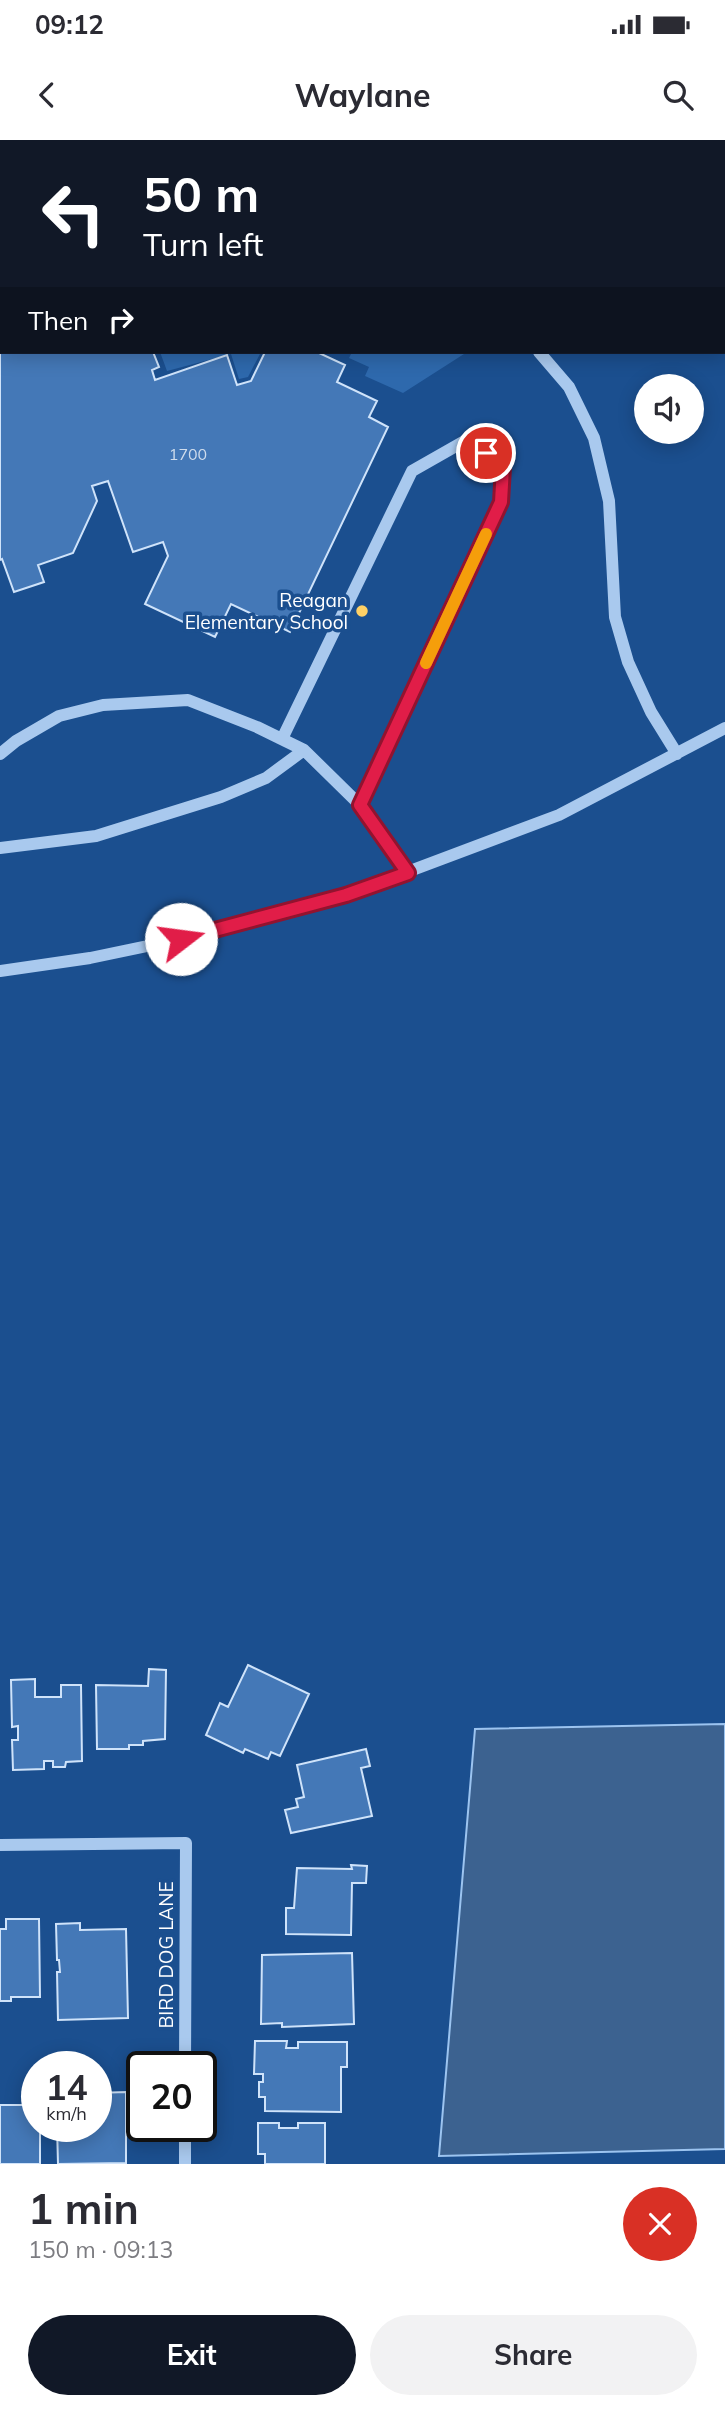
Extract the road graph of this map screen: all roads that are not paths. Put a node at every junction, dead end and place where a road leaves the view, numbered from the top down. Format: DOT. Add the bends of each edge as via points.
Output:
graph roads {
  1 [pos="541,354"];
  2 [pos="725,728"];
  3 [pos="282,739"];
  4 [pos="304,750"];
  5 [pos="0,754"];
  6 [pos="677,754"];
  7 [pos="360,805"];
  8 [pos="0,848"];
  9 [pos="408,873"];
  10 [pos="0,971"];
  11 [pos="0,1845"];
  12 [pos="185,2051"];
  13 [pos="185,2142"];
  14 [pos="184,2164"];
  1 -- 6 [label="street" via="569,387 594,438 609,501 615,617 628,662"];
  2 -- 6 [label="street"];
  3 -- 4 [label="street"];
  3 -- 5 [label="street" via="188,700 103,705 59,716"];
  3 -- 7 [label="street" via="412,471 470,439 503,467 501,502"];
  4 -- 7 [label="street"];
  4 -- 8 [label="street" via="266,778 221,797 96,836"];
  6 -- 9 [label="street" via="559,815"];
  7 -- 9 [label="street"];
  9 -- 10 [label="street" via="346,895 181,939"];
  11 -- 12 [label="street, BIRD DOG LANE" via="186,1843"];
  13 -- 14 [label="street"];
}
